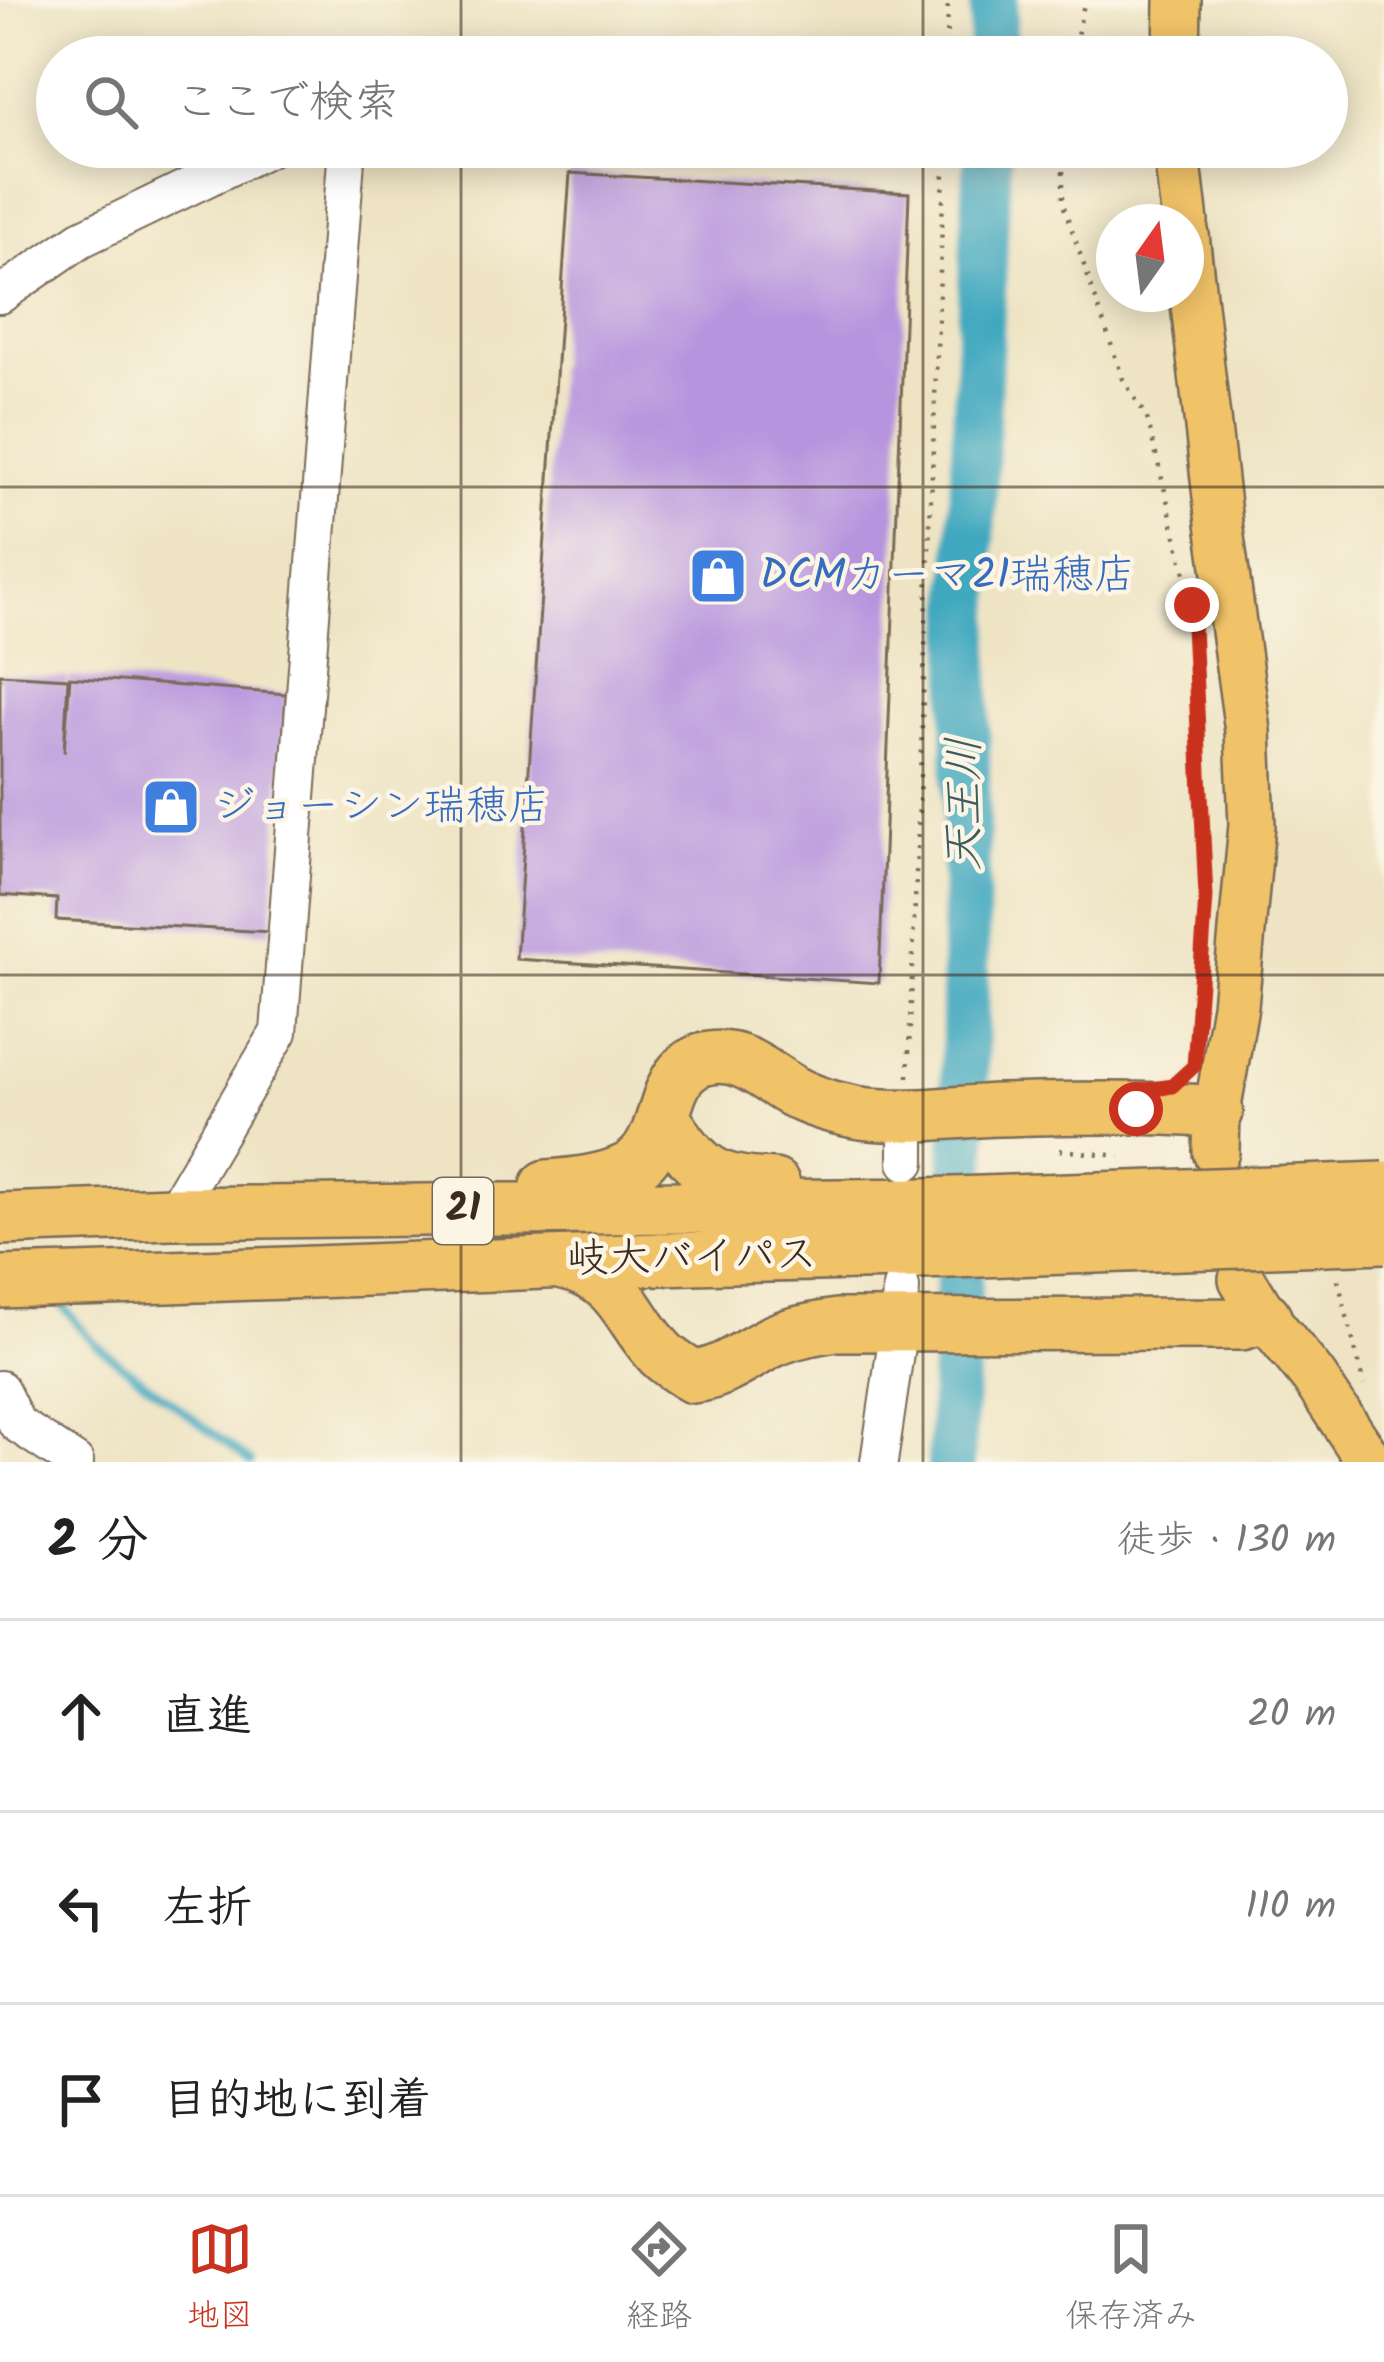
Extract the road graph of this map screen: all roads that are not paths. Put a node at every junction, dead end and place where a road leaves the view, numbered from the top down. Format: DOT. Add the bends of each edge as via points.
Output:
graph roads {
  1 [pos="1178,0"];
  2 [pos="1177,36"];
  3 [pos="228,168"];
  4 [pos="345,168"];
  5 [pos="1178,168"];
  6 [pos="1182,204"];
  7 [pos="0,295"];
  8 [pos="1195,312"];
  9 [pos="664,1119"];
  10 [pos="1216,1132"];
  11 [pos="1384,1188"];
  12 [pos="418,1212"];
  13 [pos="172,1213"];
  14 [pos="0,1219"];
  15 [pos="908,1235"];
  16 [pos="1384,1237"];
  17 [pos="791,1255"];
  18 [pos="550,1262"];
  19 [pos="0,1282"];
  20 [pos="1254,1298"];
  21 [pos="656,1347"];
  22 [pos="0,1388"];
  23 [pos="1362,1449"];
  24 [pos="75,1462"];
  25 [pos="879,1462"];
  1 -- 2 [label="main road"];
  3 -- 7 [label="street" via="81,239"];
  4 -- 13 [label="street" via="279,1032"];
  5 -- 6 [label="main road"];
  8 -- 10 [label="main road" via="1248,731 1252,825"];
  9 -- 12 [label="highway" via="628,1169 486,1191"];
  9 -- 15 [label="highway" via="692,1159 723,1179 869,1192"];
  9 -- 15 [label="highway" via="682,1071 696,1062 731,1058 755,1066 830,1108"];
  10 -- 15 [label="highway" via="998,1110"];
  11 -- 15 [label="highway, 岐大バイパス / 21, bridge"];
  12 -- 13 [label="highway, 岐大バイパス / 21"];
  12 -- 15 [label="highway, 岐大バイパス / 21"];
  13 -- 14 [label="highway, 岐大バイパス / 21"];
  15 -- 16 [label="highway, 岐大バイパス / 21, bridge"];
  15 -- 17 [label="highway, 岐大バイパス / 21"];
  15 -- 20 [label="highway" via="992,1325 1241,1324"];
  15 -- 21 [label="highway" via="836,1325 777,1340 702,1376 676,1367"];
  15 -- 25 [label="street"];
  17 -- 18 [label="highway, 岐大バイパス / 21"];
  17 -- 21 [label="highway" via="769,1267 672,1282 656,1314"];
  18 -- 19 [label="highway, 岐大バイパス / 21"];
  18 -- 21 [label="highway" via="607,1284"];
  20 -- 23 [label="main road"];
  22 -- 24 [label="street" via="17,1424"];
}
